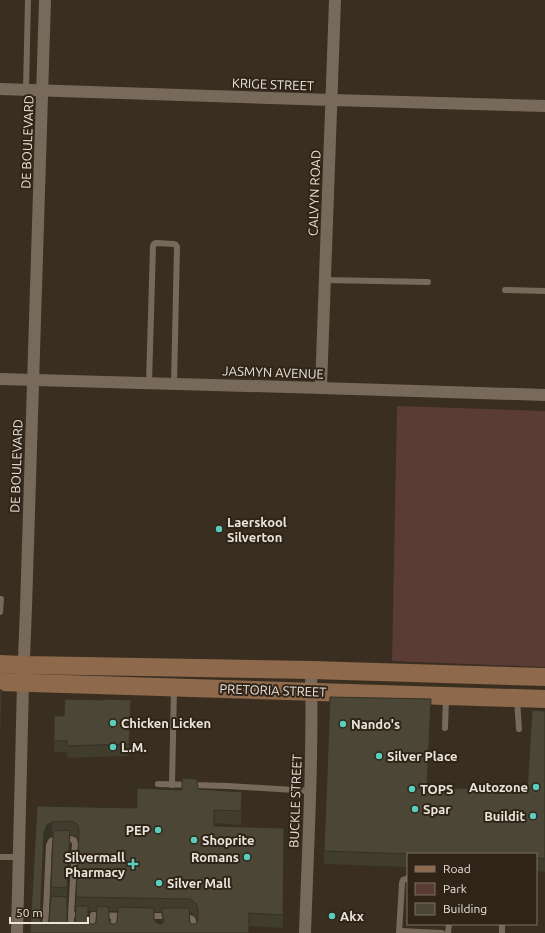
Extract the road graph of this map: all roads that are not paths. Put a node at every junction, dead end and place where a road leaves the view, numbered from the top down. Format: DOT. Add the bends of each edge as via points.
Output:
graph roads {
  1 [pos="28,0"];
  2 [pos="45,0"];
  3 [pos="334,0"];
  4 [pos="0,89"];
  5 [pos="26,90"];
  6 [pos="43,90"];
  7 [pos="332,100"];
  8 [pos="545,106"];
  9 [pos="325,280"];
  10 [pos="428,282"];
  11 [pos="505,290"];
  12 [pos="545,291"];
  13 [pos="0,379"];
  14 [pos="33,380"];
  15 [pos="149,383"];
  16 [pos="174,384"];
  17 [pos="320,388"];
  18 [pos="545,395"];
  19 [pos="1,599"];
  20 [pos="0,612"];
  21 [pos="0,664"];
  22 [pos="311,670"];
  23 [pos="349,671"];
  24 [pos="24,674"];
  25 [pos="545,677"];
  26 [pos="0,682"];
  27 [pos="174,687"];
  28 [pos="311,692"];
  29 [pos="446,696"];
  30 [pos="517,698"];
  31 [pos="545,699"];
  32 [pos="445,728"];
  33 [pos="518,729"];
  34 [pos="158,784"];
  35 [pos="172,785"];
  36 [pos="310,791"];
  37 [pos="0,857"];
  38 [pos="19,857"];
  39 [pos="407,878"];
  40 [pos="401,905"];
  41 [pos="407,906"];
  42 [pos="71,915"];
  43 [pos="93,916"];
  44 [pos="114,916"];
  45 [pos="129,916"];
  46 [pos="143,916"];
  47 [pos="158,916"];
  48 [pos="158,923"];
  49 [pos="400,932"];
  50 [pos="17,933"];
  51 [pos="45,933"];
  52 [pos="71,933"];
  53 [pos="92,933"];
  54 [pos="113,933"];
  55 [pos="193,933"];
  56 [pos="305,933"];
  57 [pos="442,933"];
  1 -- 5 [label="lane"];
  2 -- 6 [label="street, DE BOULEVARD"];
  3 -- 7 [label="street, CALVYN ROAD"];
  4 -- 5 [label="street, KRIGE STREET"];
  5 -- 6 [label="street, KRIGE STREET"];
  6 -- 7 [label="street, KRIGE STREET"];
  6 -- 14 [label="street, DE BOULEVARD"];
  7 -- 8 [label="street, KRIGE STREET"];
  7 -- 9 [label="street, CALVYN ROAD"];
  9 -- 10 [label="lane"];
  9 -- 17 [label="street, CALVYN ROAD"];
  11 -- 12 [label="lane"];
  13 -- 14 [label="street, JASMYN AVENUE"];
  14 -- 15 [label="street, JASMYN AVENUE"];
  14 -- 24 [label="street, DE BOULEVARD"];
  15 -- 16 [label="street, JASMYN AVENUE"];
  15 -- 16 [label="lane" via="153,246 156,243 176,245"];
  16 -- 17 [label="street, JASMYN AVENUE"];
  17 -- 18 [label="street, JASMYN AVENUE"];
  19 -- 20 [label="lane"];
  21 -- 24 [label="main road, PRETORIA STREET"];
  22 -- 23 [label="main road, PRETORIA STREET"];
  22 -- 24 [label="main road, PRETORIA STREET"];
  22 -- 28 [label="street, BUCKLE STREET"];
  23 -- 25 [label="main road, PRETORIA STREET"];
  23 -- 30 [label="main road" via="368,683 503,689 514,693"];
  24 -- 26 [label="main road, PRETORIA STREET"];
  24 -- 27 [label="main road, PRETORIA STREET"];
  24 -- 38 [label="street, DE BOULEVARD"];
  27 -- 28 [label="main road, PRETORIA STREET"];
  27 -- 35 [label="lane"];
  28 -- 29 [label="main road, PRETORIA STREET"];
  28 -- 36 [label="street, BUCKLE STREET"];
  29 -- 30 [label="main road, PRETORIA STREET"];
  29 -- 32 [label="lane"];
  30 -- 31 [label="main road, PRETORIA STREET"];
  30 -- 33 [label="lane"];
  34 -- 35 [label="lane"];
  35 -- 36 [label="lane"];
  36 -- 56 [label="street, BUCKLE STREET"];
  37 -- 38 [label="lane"];
  38 -- 50 [label="street, DE BOULEVARD"];
  39 -- 40 [label="lane" via="402,883"];
  40 -- 41 [label="lane"];
  40 -- 49 [label="lane"];
  42 -- 43 [label="lane"];
  42 -- 51 [label="lane" via="69,905 75,844 71,839 53,840 49,845 50,904"];
  42 -- 52 [label="lane"];
  43 -- 44 [label="lane"];
  43 -- 53 [label="lane"];
  44 -- 45 [label="lane"];
  44 -- 54 [label="lane"];
  46 -- 47 [label="lane"];
  47 -- 48 [label="lane"];
  47 -- 55 [label="lane" via="193,918"];
  49 -- 57 [label="lane"];
}
